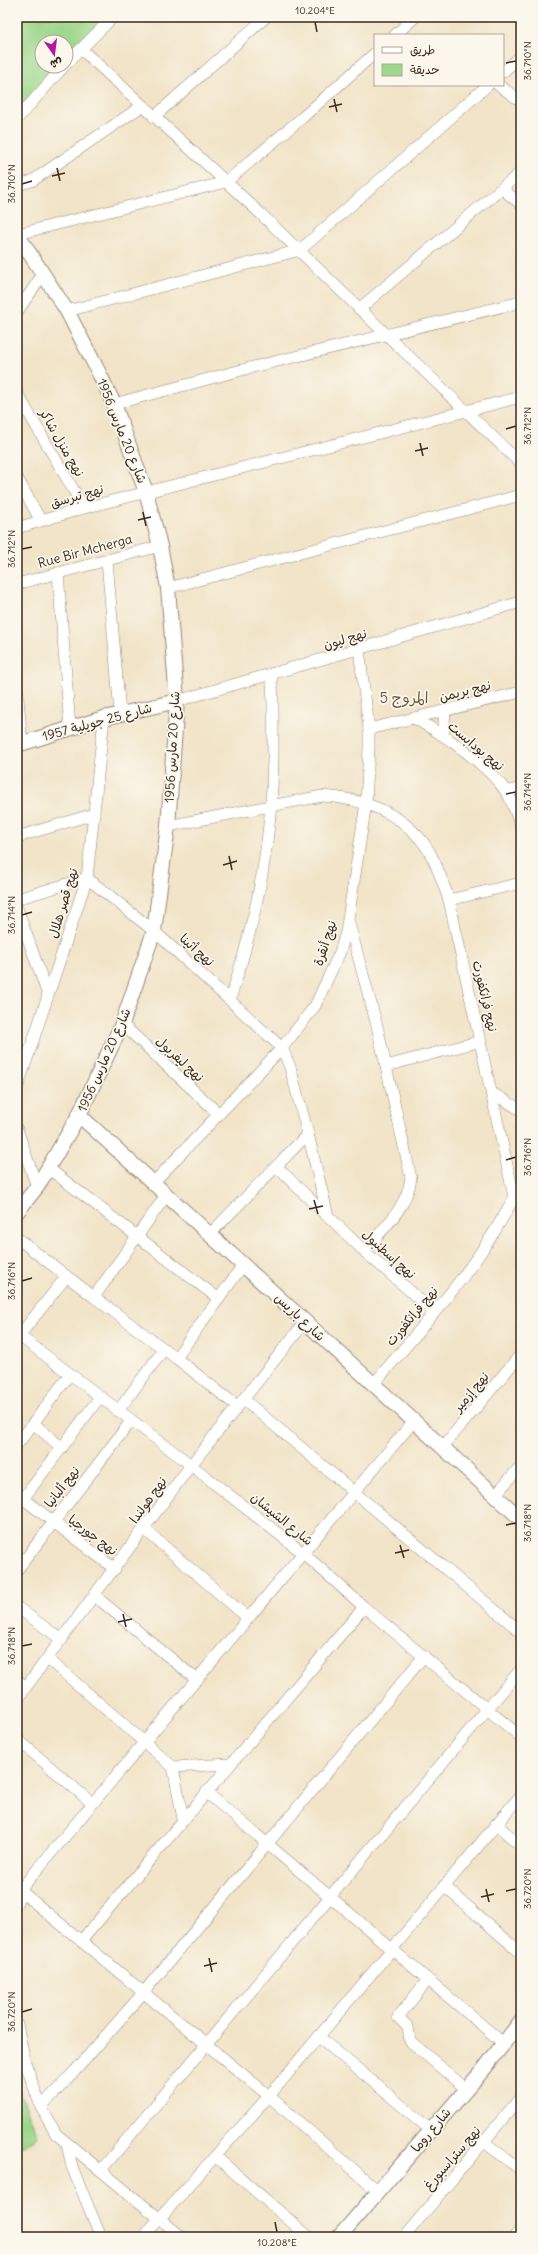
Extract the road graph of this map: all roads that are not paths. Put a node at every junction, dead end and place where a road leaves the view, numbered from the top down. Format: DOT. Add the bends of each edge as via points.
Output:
graph roads {
  1 [pos="113,17"];
  2 [pos="266,17"];
  3 [pos="415,17"];
  4 [pos="396,34"];
  5 [pos="82,49"];
  6 [pos="374,54"];
  7 [pos="74,56"];
  8 [pos="521,56"];
  9 [pos="504,71"];
  10 [pos="57,74"];
  11 [pos="487,86"];
  12 [pos="499,86"];
  13 [pos="521,101"];
  14 [pos="142,106"];
  15 [pos="154,117"];
  16 [pos="17,119"];
  17 [pos="521,172"];
  18 [pos="226,182"];
  19 [pos="17,185"];
  20 [pos="502,189"];
  21 [pos="521,204"];
  22 [pos="17,234"];
  23 [pos="300,250"];
  24 [pos="43,274"];
  25 [pos="521,302"];
  26 [pos="359,309"];
  27 [pos="67,311"];
  28 [pos="17,312"];
  29 [pos="385,334"];
  30 [pos="17,393"];
  31 [pos="521,397"];
  32 [pos="114,404"];
  33 [pos="466,411"];
  34 [pos="521,464"];
  35 [pos="17,478"];
  36 [pos="146,492"];
  37 [pos="521,495"];
  38 [pos="84,508"];
  39 [pos="41,521"];
  40 [pos="17,528"];
  41 [pos="160,546"];
  42 [pos="107,561"];
  43 [pos="58,573"];
  44 [pos="17,584"];
  45 [pos="168,588"];
  46 [pos="521,602"];
  47 [pos="359,649"];
  48 [pos="271,675"];
  49 [pos="17,687"];
  50 [pos="521,692"];
  51 [pos="177,701"];
  52 [pos="445,711"];
  53 [pos="120,714"];
  54 [pos="104,718"];
  55 [pos="414,718"];
  56 [pos="70,728"];
  57 [pos="369,728"];
  58 [pos="443,735"];
  59 [pos="19,744"];
  60 [pos="521,788"];
  61 [pos="506,792"];
  62 [pos="366,803"];
  63 [pos="272,804"];
  64 [pos="94,814"];
  65 [pos="168,826"];
  66 [pos="521,826"];
  67 [pos="17,837"];
  68 [pos="87,878"];
  69 [pos="521,883"];
  70 [pos="17,899"];
  71 [pos="449,900"];
  72 [pos="17,908"];
  73 [pos="348,918"];
  74 [pos="154,931"];
  75 [pos="48,995"];
  76 [pos="230,1000"];
  77 [pos="122,1024"];
  78 [pos="481,1040"];
  79 [pos="282,1048"];
  80 [pos="386,1066"];
  81 [pos="17,1089"];
  82 [pos="492,1093"];
  83 [pos="521,1110"];
  84 [pos="219,1114"];
  85 [pos="79,1115"];
  86 [pos="17,1129"];
  87 [pos="308,1134"];
  88 [pos="19,1141"];
  89 [pos="277,1167"];
  90 [pos="48,1168"];
  91 [pos="154,1182"];
  92 [pos="37,1187"];
  93 [pos="167,1194"];
  94 [pos="517,1199"];
  95 [pos="17,1212"];
  96 [pos="328,1216"];
  97 [pos="210,1234"];
  98 [pos="137,1237"];
  99 [pos="17,1238"];
  100 [pos="364,1251"];
  101 [pos="243,1265"];
  102 [pos="66,1277"];
  103 [pos="94,1297"];
  104 [pos="219,1299"];
  105 [pos="434,1312"];
  106 [pos="305,1322"];
  107 [pos="18,1335"];
  108 [pos="164,1349"];
  109 [pos="521,1354"];
  110 [pos="176,1358"];
  111 [pos="70,1374"];
  112 [pos="373,1385"];
  113 [pos="100,1397"];
  114 [pos="240,1402"];
  115 [pos="118,1411"];
  116 [pos="131,1421"];
  117 [pos="413,1422"];
  118 [pos="33,1423"];
  119 [pos="17,1445"];
  120 [pos="62,1448"];
  121 [pos="442,1448"];
  122 [pos="191,1465"];
  123 [pos="521,1466"];
  124 [pos="355,1492"];
  125 [pos="496,1495"];
  126 [pos="20,1497"];
  127 [pos="521,1519"];
  128 [pos="53,1522"];
  129 [pos="144,1530"];
  130 [pos="303,1553"];
  131 [pos="115,1569"];
  132 [pos="17,1570"];
  133 [pos="95,1596"];
  134 [pos="17,1607"];
  135 [pos="364,1607"];
  136 [pos="248,1618"];
  137 [pos="521,1632"];
  138 [pos="62,1640"];
  139 [pos="424,1656"];
  140 [pos="48,1659"];
  141 [pos="521,1669"];
  142 [pos="17,1680"];
  143 [pos="197,1680"];
  144 [pos="26,1687"];
  145 [pos="17,1699"];
  146 [pos="487,1709"];
  147 [pos="521,1737"];
  148 [pos="17,1739"];
  149 [pos="144,1742"];
  150 [pos="230,1764"];
  151 [pos="173,1767"];
  152 [pos="206,1792"];
  153 [pos="521,1795"];
  154 [pos="92,1803"];
  155 [pos="183,1819"];
  156 [pos="496,1824"];
  157 [pos="268,1846"];
  158 [pos="521,1846"];
  159 [pos="444,1886"];
  160 [pos="18,1889"];
  161 [pos="329,1897"];
  162 [pos="17,1902"];
  163 [pos="81,1941"];
  164 [pos="391,1951"];
  165 [pos="521,1953"];
  166 [pos="427,1980"];
  167 [pos="143,1993"];
  168 [pos="521,2021"];
  169 [pos="17,2025"];
  170 [pos="319,2037"];
  171 [pos="503,2043"];
  172 [pos="206,2044"];
  173 [pos="466,2088"];
  174 [pos="269,2096"];
  175 [pos="521,2097"];
  176 [pos="41,2107"];
  177 [pos="432,2131"];
  178 [pos="484,2142"];
  179 [pos="67,2144"];
  180 [pos="216,2157"];
  181 [pos="521,2168"];
  182 [pos="102,2169"];
  183 [pos="378,2191"];
  184 [pos="160,2218"];
  185 [pos="521,2230"];
  186 [pos="410,2235"];
  187 [pos="101,2237"];
  188 [pos="143,2237"];
  189 [pos="182,2237"];
  190 [pos="309,2237"];
  191 [pos="339,2237"];
  192 [pos="514,2237"];
  1 -- 5 [label="street"];
  2 -- 15 [label="street"];
  3 -- 4 [label="street"];
  5 -- 7 [label="street"];
  5 -- 14 [label="street"];
  6 -- 18 [label="street"];
  8 -- 9 [label="street"];
  10 -- 16 [label="street"];
  11 -- 23 [label="street"];
  12 -- 13 [label="street"];
  14 -- 15 [label="street"];
  14 -- 19 [label="street" via="32,181"];
  15 -- 18 [label="street"];
  17 -- 20 [label="street"];
  18 -- 22 [label="street"];
  18 -- 23 [label="street"];
  20 -- 21 [label="street"];
  20 -- 26 [label="street"];
  22 -- 24 [label="street, شارع 20 مارس 1956"];
  23 -- 26 [label="street"];
  23 -- 27 [label="street"];
  24 -- 27 [label="street, شارع 20 مارس 1956"];
  24 -- 28 [label="street"];
  25 -- 29 [label="street"];
  26 -- 29 [label="street"];
  27 -- 32 [label="street, شارع 20 مارس 1956"];
  29 -- 32 [label="street"];
  29 -- 33 [label="street"];
  30 -- 38 [label="street, نهج منزل شاكر"];
  31 -- 33 [label="street, نهج تبرسق"];
  32 -- 36 [label="street, شارع 20 مارس 1956"];
  33 -- 34 [label="street"];
  33 -- 36 [label="street, نهج تبرسق"];
  35 -- 39 [label="street"];
  36 -- 38 [label="street, نهج تبرسق"];
  36 -- 41 [label="street, شارع 20 مارس 1956"];
  37 -- 45 [label="street"];
  38 -- 39 [label="street, نهج تبرسق"];
  39 -- 40 [label="street, نهج تبرسق"];
  41 -- 42 [label="street, Rue Bir Mcherga"];
  41 -- 45 [label="street, شارع 20 مارس 1956"];
  42 -- 43 [label="street, Rue Bir Mcherga"];
  42 -- 53 [label="street"];
  43 -- 44 [label="street, Rue Bir Mcherga"];
  43 -- 56 [label="street"];
  45 -- 51 [label="street, شارع 20 مارس 1956"];
  46 -- 47 [label="street, نهج ليون"];
  47 -- 48 [label="street, نهج ليون"];
  47 -- 57 [label="street, نهج أنقرة"];
  48 -- 51 [label="street, نهج ليون"];
  48 -- 63 [label="street"];
  49 -- 59 [label="street"];
  50 -- 52 [label="street, نهج بريمن"];
  51 -- 53 [label="street, شارع 25 جويلية 1957"];
  51 -- 65 [label="street, شارع 20 مارس 1956"];
  52 -- 55 [label="street, نهج بريمن"];
  52 -- 58 [label="street"];
  53 -- 54 [label="street, شارع 25 جويلية 1957"];
  54 -- 56 [label="street, شارع 25 جويلية 1957"];
  54 -- 64 [label="street, نهج قصر هلال"];
  55 -- 57 [label="street, نهج بريمن"];
  55 -- 58 [label="street, نهج بودابست"];
  56 -- 59 [label="street, شارع 25 جويلية 1957"];
  57 -- 62 [label="street, نهج أنقرة"];
  58 -- 61 [label="street, نهج بودابست" via="475,760"];
  60 -- 61 [label="street"];
  61 -- 66 [label="street, نهج بودابست"];
  62 -- 63 [label="street, نهج فرانكفورت" via="346,797 322,796"];
  62 -- 71 [label="street, نهج فرانكفورت" via="403,823 423,842 440,875"];
  62 -- 73 [label="street, نهج أنقرة"];
  63 -- 65 [label="street, نهج فرانكفورت"];
  63 -- 76 [label="street" via="258,900 247,948"];
  64 -- 67 [label="street"];
  64 -- 68 [label="street, نهج قصر هلال"];
  65 -- 74 [label="street, شارع 20 مارس 1956"];
  68 -- 70 [label="street"];
  68 -- 74 [label="street, نهج أثينا"];
  68 -- 75 [label="street, نهج قصر هلال"];
  69 -- 71 [label="street"];
  71 -- 78 [label="street, نهج فرانكفورت"];
  72 -- 75 [label="street"];
  73 -- 79 [label="street, نهج أنقرة" via="340,952 315,1006"];
  73 -- 80 [label="street"];
  74 -- 76 [label="street, نهج أثينا"];
  74 -- 77 [label="street, شارع 20 مارس 1956"];
  75 -- 81 [label="street, نهج قصر هلال"];
  76 -- 79 [label="street, نهج أثينا"];
  77 -- 84 [label="street, نهج ليفربول"];
  77 -- 85 [label="street, شارع 20 مارس 1956"];
  78 -- 80 [label="street"];
  78 -- 82 [label="street, نهج فرانكفورت"];
  79 -- 84 [label="street, نهج أنقرة"];
  79 -- 87 [label="street" via="290,1067"];
  80 -- 100 [label="street" via="411,1178 409,1191 402,1206"];
  82 -- 83 [label="street"];
  82 -- 94 [label="street, نهج فرانكفورت"];
  84 -- 91 [label="street, نهج أنقرة"];
  85 -- 90 [label="street, شارع 20 مارس 1956"];
  85 -- 91 [label="street, شارع باريس"];
  86 -- 88 [label="street"];
  87 -- 89 [label="street"];
  87 -- 96 [label="street"];
  88 -- 92 [label="street"];
  89 -- 96 [label="street, نهج إسطنبول"];
  89 -- 97 [label="street"];
  90 -- 92 [label="street, شارع 20 مارس 1956"];
  90 -- 98 [label="street"];
  91 -- 93 [label="street, شارع باريس"];
  92 -- 95 [label="street, شارع 20 مارس 1956"];
  93 -- 97 [label="street, شارع باريس"];
  93 -- 98 [label="street"];
  94 -- 105 [label="street, نهج فرانكفورت" via="478,1257"];
  96 -- 100 [label="street, نهج إسطنبول"];
  97 -- 101 [label="street, شارع باريس"];
  98 -- 103 [label="street"];
  98 -- 104 [label="street"];
  99 -- 102 [label="street"];
  100 -- 105 [label="street, نهج إسطنبول"];
  101 -- 104 [label="street"];
  101 -- 106 [label="street, شارع باريس"];
  102 -- 103 [label="street"];
  102 -- 107 [label="street"];
  103 -- 108 [label="street"];
  104 -- 110 [label="street"];
  105 -- 112 [label="street, نهج فرانكفورت"];
  106 -- 112 [label="street, شارع باريس"];
  106 -- 114 [label="street, نهج هولندا"];
  107 -- 111 [label="street, شارع الشيشان"];
  108 -- 110 [label="street"];
  108 -- 115 [label="street"];
  109 -- 121 [label="street, نهج إزمير"];
  110 -- 114 [label="street"];
  111 -- 113 [label="street, شارع الشيشان"];
  111 -- 118 [label="street"];
  112 -- 117 [label="street, شارع باريس"];
  113 -- 115 [label="street, شارع الشيشان"];
  113 -- 120 [label="street"];
  114 -- 122 [label="street, نهج هولندا"];
  114 -- 124 [label="street"];
  115 -- 116 [label="street, شارع الشيشان"];
  116 -- 122 [label="street, شارع الشيشان"];
  116 -- 128 [label="street, نهج ألبانيا"];
  117 -- 121 [label="street, شارع باريس"];
  117 -- 124 [label="street"];
  118 -- 119 [label="street"];
  118 -- 120 [label="street"];
  120 -- 126 [label="street"];
  121 -- 125 [label="street, شارع باريس"];
  122 -- 129 [label="street, نهج هولندا"];
  122 -- 130 [label="street, شارع الشيشان"];
  123 -- 125 [label="street"];
  124 -- 130 [label="street"];
  124 -- 137 [label="street"];
  125 -- 127 [label="street, شارع باريس"];
  126 -- 128 [label="street, نهج جورجيا"];
  128 -- 131 [label="street, نهج جورجيا"];
  128 -- 132 [label="street, نهج ألبانيا"];
  129 -- 131 [label="street, نهج هولندا"];
  129 -- 136 [label="street"];
  130 -- 135 [label="street, شارع الشيشان"];
  130 -- 136 [label="street"];
  131 -- 133 [label="street, نهج هولندا"];
  133 -- 138 [label="street, نهج هولندا"];
  133 -- 143 [label="street"];
  134 -- 138 [label="street"];
  135 -- 139 [label="street, شارع الشيشان"];
  135 -- 150 [label="street"];
  136 -- 143 [label="street"];
  138 -- 140 [label="street, نهج هولندا"];
  139 -- 146 [label="street, شارع الشيشان"];
  139 -- 157 [label="street"];
  140 -- 144 [label="street, نهج هولندا"];
  140 -- 149 [label="street"];
  141 -- 146 [label="street"];
  142 -- 144 [label="street"];
  143 -- 149 [label="street"];
  144 -- 145 [label="street, نهج هولندا"];
  146 -- 147 [label="street, شارع الشيشان"];
  146 -- 161 [label="street"];
  148 -- 154 [label="street"];
  149 -- 151 [label="street"];
  149 -- 154 [label="street"];
  150 -- 151 [label="street"];
  150 -- 152 [label="street"];
  151 -- 155 [label="street"];
  152 -- 155 [label="street"];
  152 -- 157 [label="street"];
  153 -- 156 [label="street"];
  154 -- 160 [label="street"];
  155 -- 163 [label="street"];
  156 -- 158 [label="street"];
  156 -- 159 [label="street"];
  157 -- 161 [label="street"];
  157 -- 167 [label="street"];
  159 -- 164 [label="street"];
  159 -- 165 [label="street"];
  160 -- 162 [label="street"];
  160 -- 163 [label="street"];
  161 -- 164 [label="street"];
  161 -- 172 [label="street"];
  163 -- 167 [label="street"];
  164 -- 166 [label="street"];
  164 -- 170 [label="street"];
  166 -- 171 [label="street"];
  166 -- 173 [label="street" via="398,2017 408,2028 410,2041"];
  167 -- 172 [label="street"];
  167 -- 176 [label="street"];
  168 -- 171 [label="street, شارع روما"];
  169 -- 176 [label="street" via="25,2062"];
  170 -- 174 [label="street"];
  170 -- 177 [label="street"];
  171 -- 173 [label="street, شارع روما"];
  172 -- 174 [label="street"];
  172 -- 182 [label="street"];
  173 -- 177 [label="street, شارع روما"];
  174 -- 180 [label="street"];
  174 -- 183 [label="street"];
  175 -- 178 [label="street, نهج ستراسبورغ"];
  176 -- 179 [label="street" via="56,2134"];
  177 -- 183 [label="street, شارع روما"];
  178 -- 181 [label="street"];
  178 -- 186 [label="street, نهج ستراسبورغ"];
  179 -- 182 [label="street"];
  179 -- 187 [label="street" via="72,2167"];
  180 -- 184 [label="street"];
  180 -- 190 [label="street"];
  182 -- 184 [label="street"];
  183 -- 191 [label="street, شارع روما"];
  184 -- 188 [label="street"];
  184 -- 189 [label="street"];
  185 -- 192 [label="street"];
}
